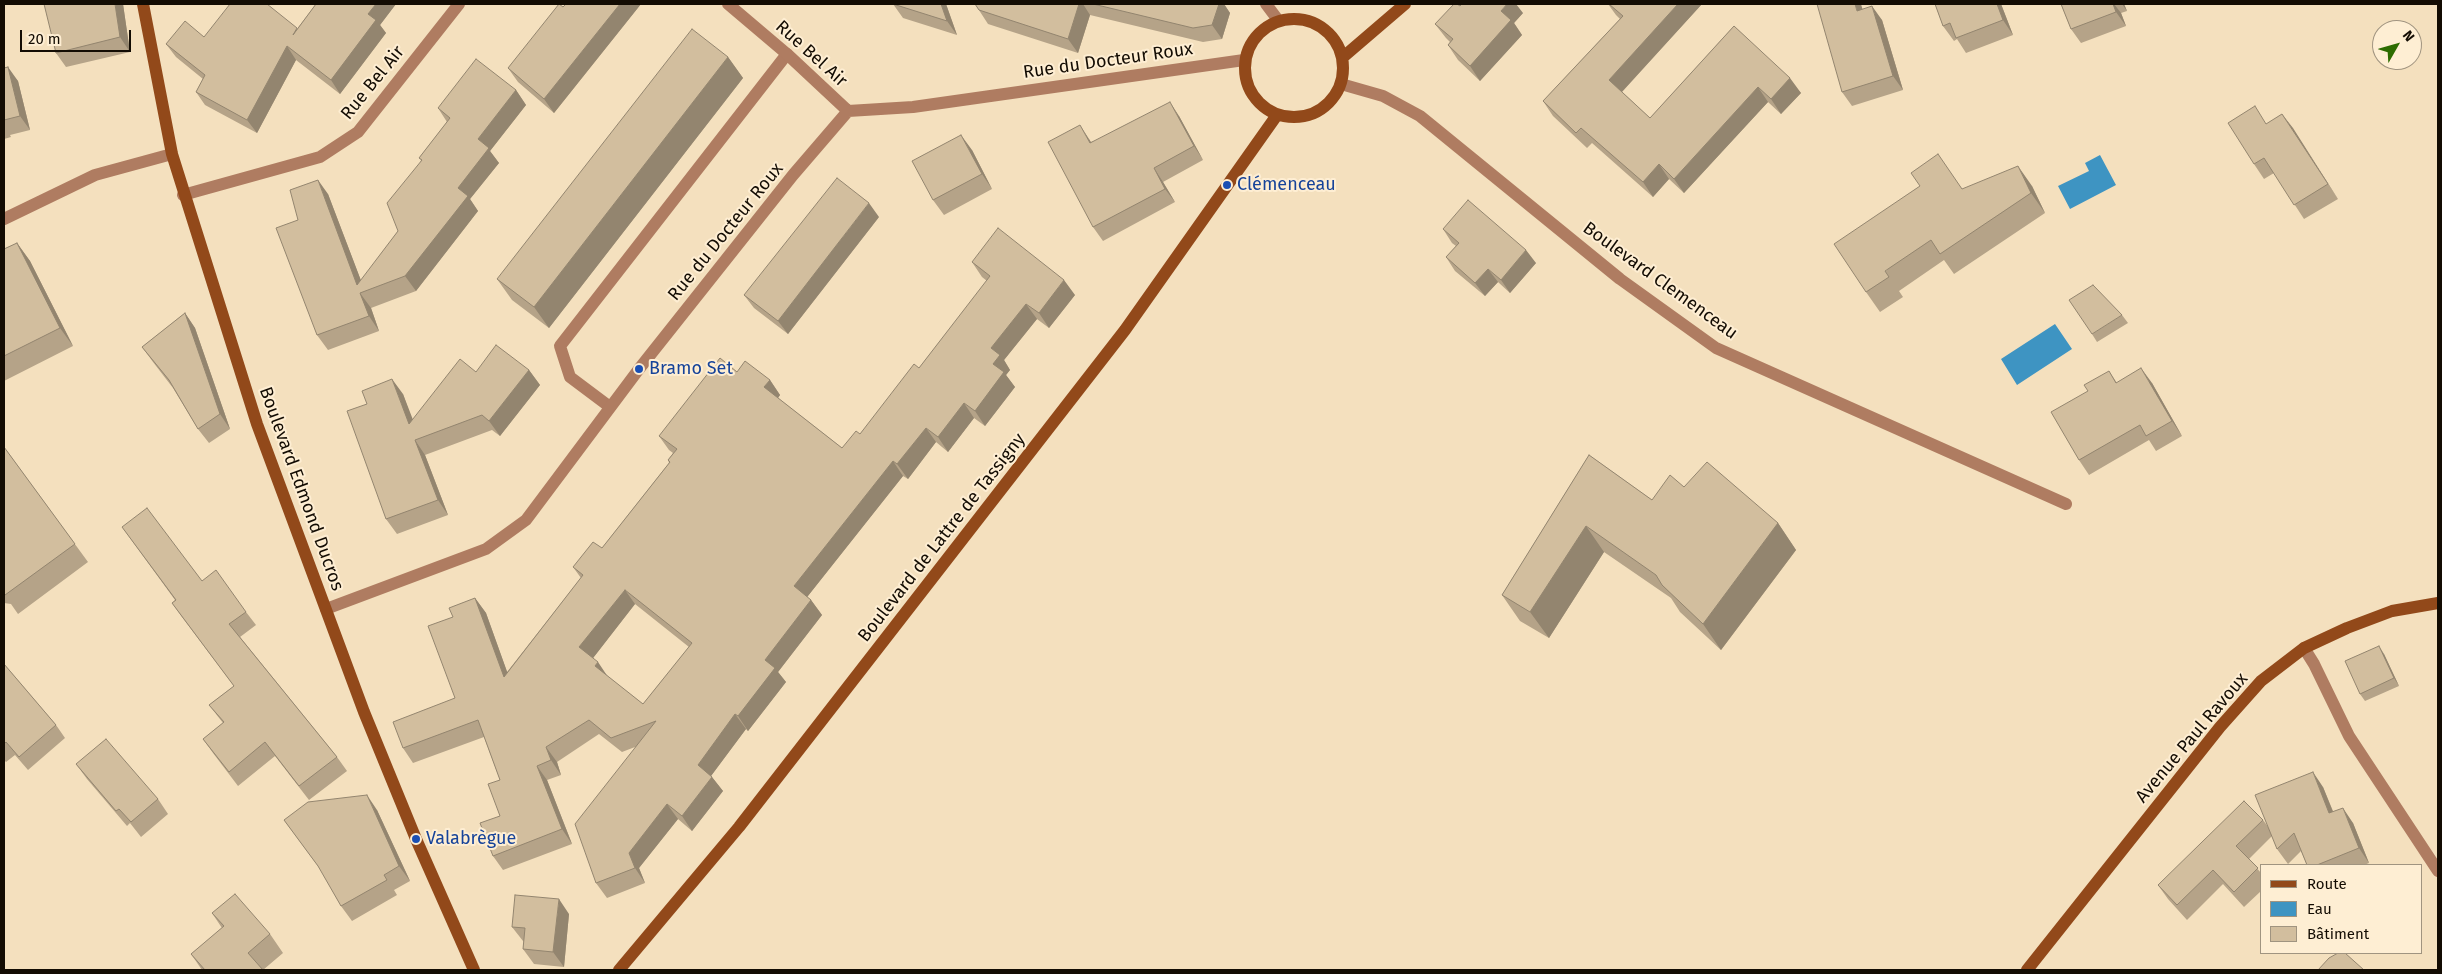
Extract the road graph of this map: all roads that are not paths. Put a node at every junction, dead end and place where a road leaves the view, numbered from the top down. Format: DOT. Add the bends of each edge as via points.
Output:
graph roads {
  1 [pos="143,4"];
  2 [pos="459,4"];
  3 [pos="728,4"];
  4 [pos="1266,4"];
  5 [pos="1406,4"];
  6 [pos="1278,20"];
  7 [pos="787,54"];
  8 [pos="1342,58"];
  9 [pos="1244,60"];
  10 [pos="1341,84"];
  11 [pos="848,111"];
  12 [pos="1277,115"];
  13 [pos="172,154"];
  14 [pos="183,195"];
  15 [pos="4,219"];
  16 [pos="610,407"];
  17 [pos="2066,504"];
  18 [pos="2438,603"];
  19 [pos="326,609"];
  20 [pos="2304,648"];
  21 [pos="2438,871"];
  22 [pos="474,970"];
  23 [pos="619,970"];
  24 [pos="2028,970"];
  1 -- 13 [label="street, Boulevard Edmond Ducros"];
  2 -- 14 [label="street, Rue Bel Air" via="358,132 320,158"];
  3 -- 7 [label="street, Rue Bel Air"];
  4 -- 6 [label="street"];
  5 -- 8 [label="street"];
  6 -- 8 [label="street" via="1295,18 1311,21 1326,30"];
  6 -- 9 [label="street" via="1262,29 1250,43"];
  7 -- 11 [label="street, Rue Bel Air"];
  7 -- 16 [label="street" via="560,346 570,377"];
  8 -- 10 [label="street"];
  9 -- 11 [label="street, Rue du Docteur Roux" via="913,107"];
  9 -- 12 [label="street" via="1244,77 1251,93 1262,107"];
  10 -- 12 [label="street" via="1326,106 1315,113 1303,117"];
  10 -- 17 [label="street, Boulevard Clemenceau" via="1382,96 1420,116 1620,279 1716,348"];
  11 -- 16 [label="street, Rue du Docteur Roux" via="793,175"];
  12 -- 23 [label="street, Boulevard de Lattre de Tassigny" via="1125,330 739,827"];
  13 -- 14 [label="street, Boulevard Edmond Ducros"];
  13 -- 15 [label="street" via="95,175"];
  14 -- 19 [label="street, Boulevard Edmond Ducros" via="257,424"];
  16 -- 19 [label="street, Rue du Docteur Roux" via="526,520 486,549"];
  18 -- 20 [label="street, Avenue Paul Ravoux" via="2392,611"];
  19 -- 22 [label="street, Boulevard Edmond Ducros" via="412,830"];
  20 -- 21 [label="street" via="2349,736"];
  20 -- 24 [label="street, Avenue Paul Ravoux" via="2261,681 2220,727"];
}
